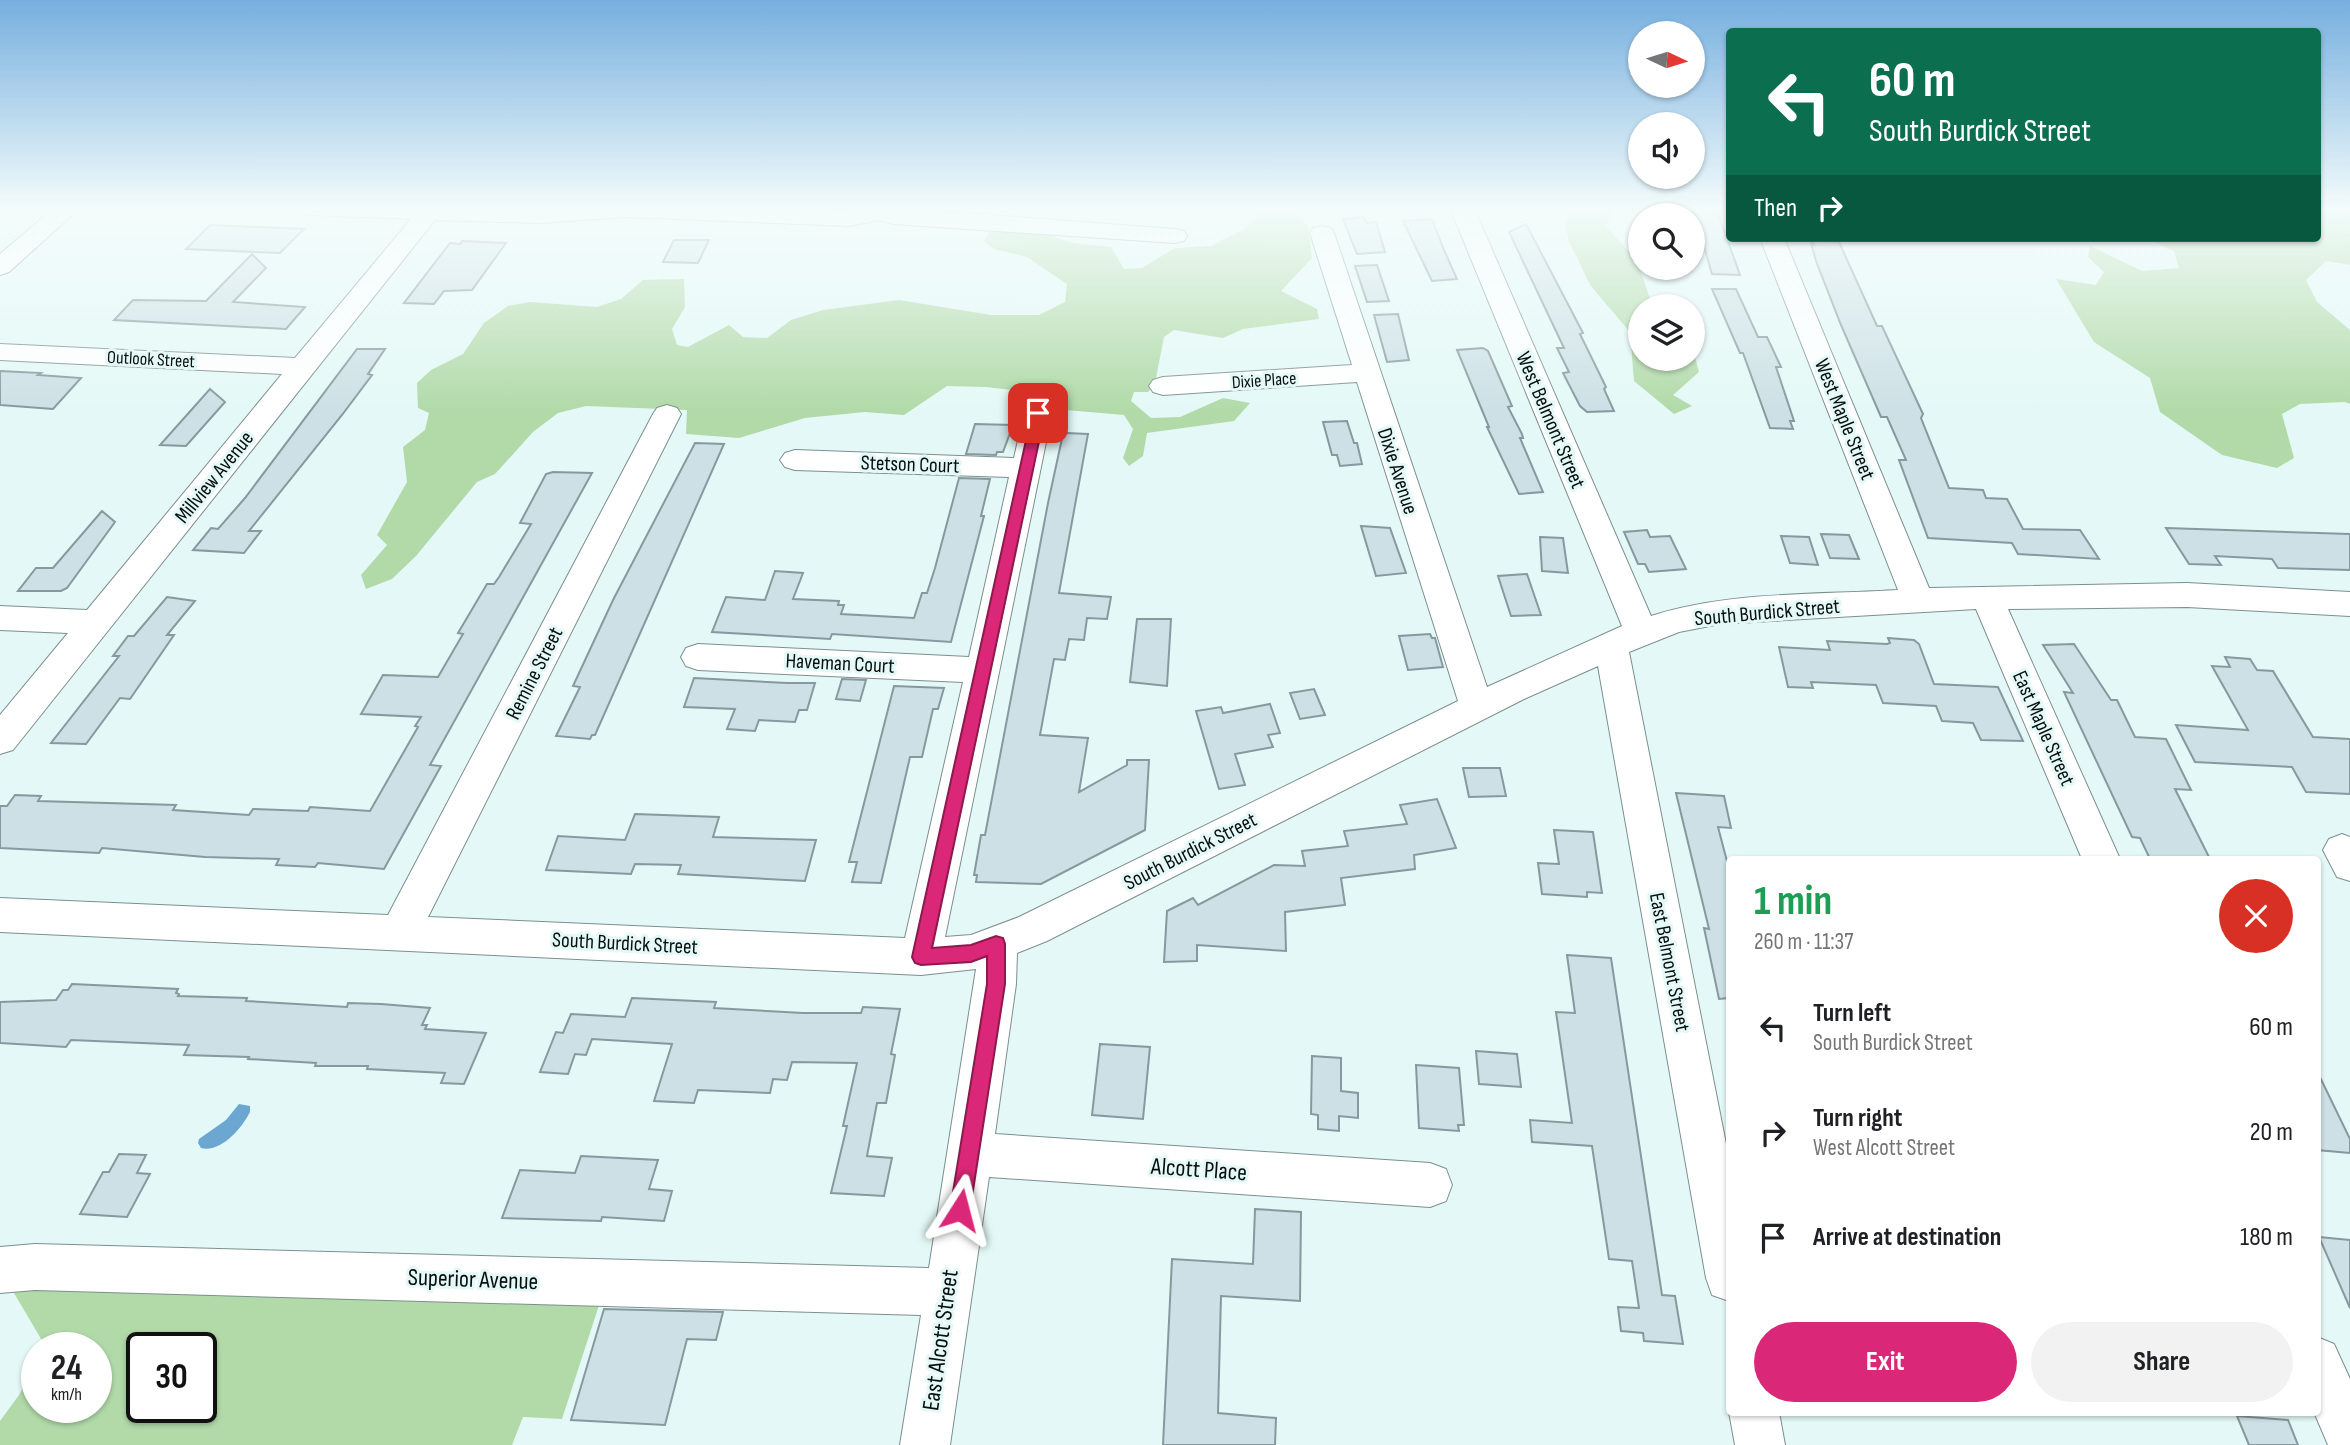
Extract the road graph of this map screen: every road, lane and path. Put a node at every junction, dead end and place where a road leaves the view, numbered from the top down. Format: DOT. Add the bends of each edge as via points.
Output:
graph roads {
  1 [pos="377,275"];
  2 [pos="1335,275"];
  3 [pos="1488,275"];
  4 [pos="1787,275"];
  5 [pos="0,352"];
  6 [pos="303,367"];
  7 [pos="1366,373"];
  8 [pos="1163,386"];
  9 [pos="1038,413"];
  10 [pos="667,414"];
  11 [pos="795,460"];
  12 [pos="1026,468"];
  13 [pos="1987,597"];
  14 [pos="1918,601"];
  15 [pos="2350,604"];
  16 [pos="0,618"];
  17 [pos="96,622"];
  18 [pos="1626,639"];
  19 [pos="698,657"];
  20 [pos="981,670"];
  21 [pos="1477,708"];
  22 [pos="0,740"];
  23 [pos="2350,851"];
  24 [pos="2100,856"];
  25 [pos="2350,864"];
  26 [pos="0,915"];
  27 [pos="400,932"];
  28 [pos="996,944"];
  29 [pos="921,957"];
  30 [pos="968,1154"];
  31 [pos="1430,1185"];
  32 [pos="1726,1259"];
  33 [pos="0,1270"];
  34 [pos="947,1292"];
  35 [pos="2321,1370"];
  36 [pos="1755,1416"];
  37 [pos="2350,1436"];
  38 [pos="925,1445"];
  39 [pos="1760,1445"];
  1 -- 6 [label="street, Millview Avenue"];
  2 -- 7 [label="street, Dixie Avenue"];
  3 -- 18 [label="street, West Belmont Street"];
  4 -- 14 [label="street, West Maple Street"];
  5 -- 6 [label="street, Outlook Street"];
  6 -- 17 [label="street, Millview Avenue"];
  7 -- 8 [label="street, Dixie Place"];
  7 -- 21 [label="street, Dixie Avenue"];
  9 -- 12 [label="street"];
  10 -- 27 [label="street, Remine Street"];
  11 -- 12 [label="street, Stetson Court"];
  12 -- 20 [label="street"];
  13 -- 14 [label="street, South Burdick Street"];
  13 -- 15 [label="street, South Burdick Street" via="2187,595"];
  13 -- 24 [label="street, East Maple Street"];
  14 -- 18 [label="street, South Burdick Street" via="1720,612 1677,620"];
  16 -- 17 [label="street"];
  17 -- 22 [label="street, Millview Avenue"];
  18 -- 21 [label="street, South Burdick Street"];
  18 -- 32 [label="street, East Belmont Street"];
  19 -- 20 [label="street, Haveman Court"];
  20 -- 29 [label="street"];
  21 -- 28 [label="street, South Burdick Street"];
  23 -- 25 [label="street" via="2342,850"];
  26 -- 27 [label="street, South Burdick Street"];
  27 -- 29 [label="street, South Burdick Street"];
  28 -- 29 [label="street, South Burdick Street" via="971,953"];
  28 -- 30 [label="street, East Alcott Street" via="996,984"];
  30 -- 31 [label="street, Alcott Place"];
  30 -- 34 [label="street, East Alcott Street"];
  33 -- 34 [label="street, Superior Avenue" via="35,1267"];
  34 -- 38 [label="street, East Alcott Street"];
  35 -- 37 [label="street"];
  36 -- 39 [label="street"];
}
